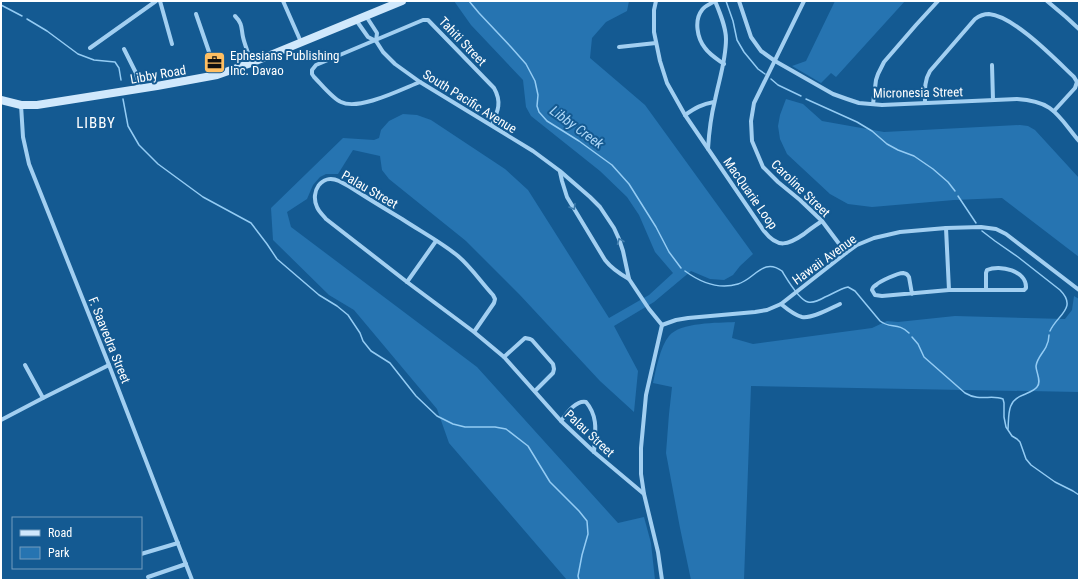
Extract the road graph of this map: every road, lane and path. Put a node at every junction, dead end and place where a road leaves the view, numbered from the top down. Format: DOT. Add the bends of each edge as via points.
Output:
graph roads {
  1 [pos="156,1"];
  2 [pos="160,1"];
  3 [pos="284,1"];
  4 [pos="402,1"];
  5 [pos="656,1"];
  6 [pos="715,1"];
  7 [pos="739,1"];
  8 [pos="804,1"];
  9 [pos="938,1"];
  10 [pos="1047,1"];
  11 [pos="196,14"];
  12 [pos="366,15"];
  13 [pos="235,16"];
  14 [pos="356,20"];
  15 [pos="1079,29"];
  16 [pos="376,41"];
  17 [pos="301,42"];
  18 [pos="656,43"];
  19 [pos="172,44"];
  20 [pos="619,47"];
  21 [pos="90,48"];
  22 [pos="124,49"];
  23 [pos="775,62"];
  24 [pos="251,63"];
  25 [pos="724,64"];
  26 [pos="992,65"];
  27 [pos="217,75"];
  28 [pos="420,82"];
  29 [pos="139,89"];
  30 [pos="1,100"];
  31 [pos="993,100"];
  32 [pos="714,102"];
  33 [pos="925,103"];
  34 [pos="873,104"];
  35 [pos="21,105"];
  36 [pos="1054,111"];
  37 [pos="685,115"];
  38 [pos="492,125"];
  39 [pos="1079,140"];
  40 [pos="708,149"];
  41 [pos="560,171"];
  42 [pos="822,221"];
  43 [pos="946,228"];
  44 [pos="436,241"];
  45 [pos="846,253"];
  46 [pos="629,279"];
  47 [pos="407,282"];
  48 [pos="949,290"];
  49 [pos="986,290"];
  50 [pos="1079,290"];
  51 [pos="912,294"];
  52 [pos="781,304"];
  53 [pos="840,304"];
  54 [pos="662,325"];
  55 [pos="474,332"];
  56 [pos="504,357"];
  57 [pos="25,365"];
  58 [pos="109,365"];
  59 [pos="534,391"];
  60 [pos="43,398"];
  61 [pos="1,420"];
  62 [pos="561,420"];
  63 [pos="594,452"];
  64 [pos="644,494"];
  65 [pos="178,543"];
  66 [pos="142,554"];
  67 [pos="186,564"];
  68 [pos="148,576"];
  69 [pos="192,580"];
  70 [pos="662,580"];
  1 -- 21 [label="street"];
  2 -- 19 [label="street"];
  3 -- 17 [label="street"];
  4 -- 12 [label="main road, Libby Road"];
  5 -- 18 [label="street, MacQuarie Loop"];
  6 -- 25 [label="street, MacQuarie Loop" via="725,30"];
  6 -- 25 [label="street" via="701,10 698,37 705,50"];
  7 -- 23 [label="street, Micronesia Street" via="751,37"];
  8 -- 23 [label="street, Caroline Street"];
  9 -- 34 [label="street" via="884,62 876,80"];
  10 -- 15 [label="street"];
  11 -- 27 [label="street"];
  12 -- 14 [label="main road, Libby Road"];
  12 -- 16 [label="street, South Pacific Avenue" via="377,33"];
  13 -- 24 [label="street" via="241,23"];
  14 -- 16 [label="street, South Pacific Avenue" via="368,37"];
  14 -- 17 [label="main road, Libby Road"];
  16 -- 28 [label="street, South Pacific Avenue" via="395,64"];
  16 -- 28 [label="street, Tahiti Street" via="316,65 312,74 339,101 355,105"];
  16 -- 38 [label="street, Tahiti Street" via="423,20 430,21 494,88 498,95 498,103"];
  17 -- 24 [label="main road, Libby Road"];
  18 -- 20 [label="street"];
  18 -- 37 [label="street, MacQuarie Loop" via="667,83"];
  22 -- 29 [label="street" via="136,73"];
  23 -- 34 [label="street, Micronesia Street" via="833,94"];
  23 -- 42 [label="street, Caroline Street" via="754,103 751,121 752,141 763,167"];
  24 -- 27 [label="main road, Libby Road"];
  25 -- 32 [label="street, MacQuarie Loop"];
  26 -- 31 [label="street"];
  27 -- 29 [label="main road, Libby Road"];
  28 -- 38 [label="street, South Pacific Avenue"];
  29 -- 35 [label="main road, Libby Road" via="37,106"];
  30 -- 35 [label="main road, Libby Road"];
  31 -- 33 [label="street, Micronesia Street"];
  31 -- 36 [label="street, Micronesia Street" via="1027,100"];
  32 -- 37 [label="street" via="696,107"];
  32 -- 40 [label="street, MacQuarie Loop"];
  33 -- 34 [label="street, Micronesia Street"];
  33 -- 36 [label="street" via="925,83 930,71 975,19 990,14 1011,23 1040,44 1074,76 1077,82 1075,88"];
  35 -- 58 [label="street, F. Saavedra Street" via="23,136 29,164"];
  36 -- 39 [label="street, Micronesia Street"];
  37 -- 40 [label="street, MacQuarie Loop"];
  38 -- 41 [label="street, South Pacific Avenue"];
  40 -- 42 [label="street, MacQuarie Loop" via="764,231 773,240 791,242"];
  41 -- 46 [label="street, South Pacific Avenue, one-way" via="567,197 605,260 610,267"];
  46 -- 41 [label="street, South Pacific Avenue, one-way" via="623,251 614,228 600,207"];
  42 -- 45 [label="street, Caroline Street"];
  43 -- 45 [label="street, Hawaii Avenue" via="885,235 857,245"];
  43 -- 48 [label="street"];
  43 -- 50 [label="street, Hawaii Avenue" via="996,229"];
  44 -- 47 [label="street"];
  44 -- 47 [label="street, Palau Street" via="338,180 322,182 316,189 315,202 320,213"];
  44 -- 55 [label="street, Palau Street" via="458,257 495,298 494,304"];
  45 -- 52 [label="street, Hawaii Avenue"];
  46 -- 54 [label="street, South Pacific Avenue"];
  47 -- 55 [label="street, Palau Street"];
  48 -- 49 [label="street"];
  48 -- 51 [label="street"];
  49 -- 49 [label="street" via="986,273 992,268 1012,270 1023,278 1026,285 1024,290"];
  51 -- 51 [label="street" via="878,296 872,290 877,284 903,273 909,277"];
  52 -- 53 [label="street" via="796,315 806,318"];
  52 -- 54 [label="street, Hawaii Avenue" via="767,310 688,318"];
  54 -- 64 [label="street" via="644,409 641,448"];
  55 -- 56 [label="street, Palau Street"];
  56 -- 59 [label="street, Palau Street"];
  56 -- 59 [label="street" via="525,338 532,340 553,364 554,369"];
  57 -- 60 [label="street"];
  58 -- 60 [label="street"];
  58 -- 65 [label="street, F. Saavedra Street"];
  59 -- 62 [label="street, Palau Street"];
  60 -- 61 [label="street"];
  62 -- 63 [label="street, Palau Street"];
  62 -- 63 [label="street" via="578,403 586,402 592,408 595,418"];
  63 -- 64 [label="street, Palau Street"];
  64 -- 70 [label="street"];
  65 -- 66 [label="street"];
  65 -- 67 [label="street, F. Saavedra Street"];
  67 -- 68 [label="street"];
  67 -- 69 [label="street, F. Saavedra Street"];
}
